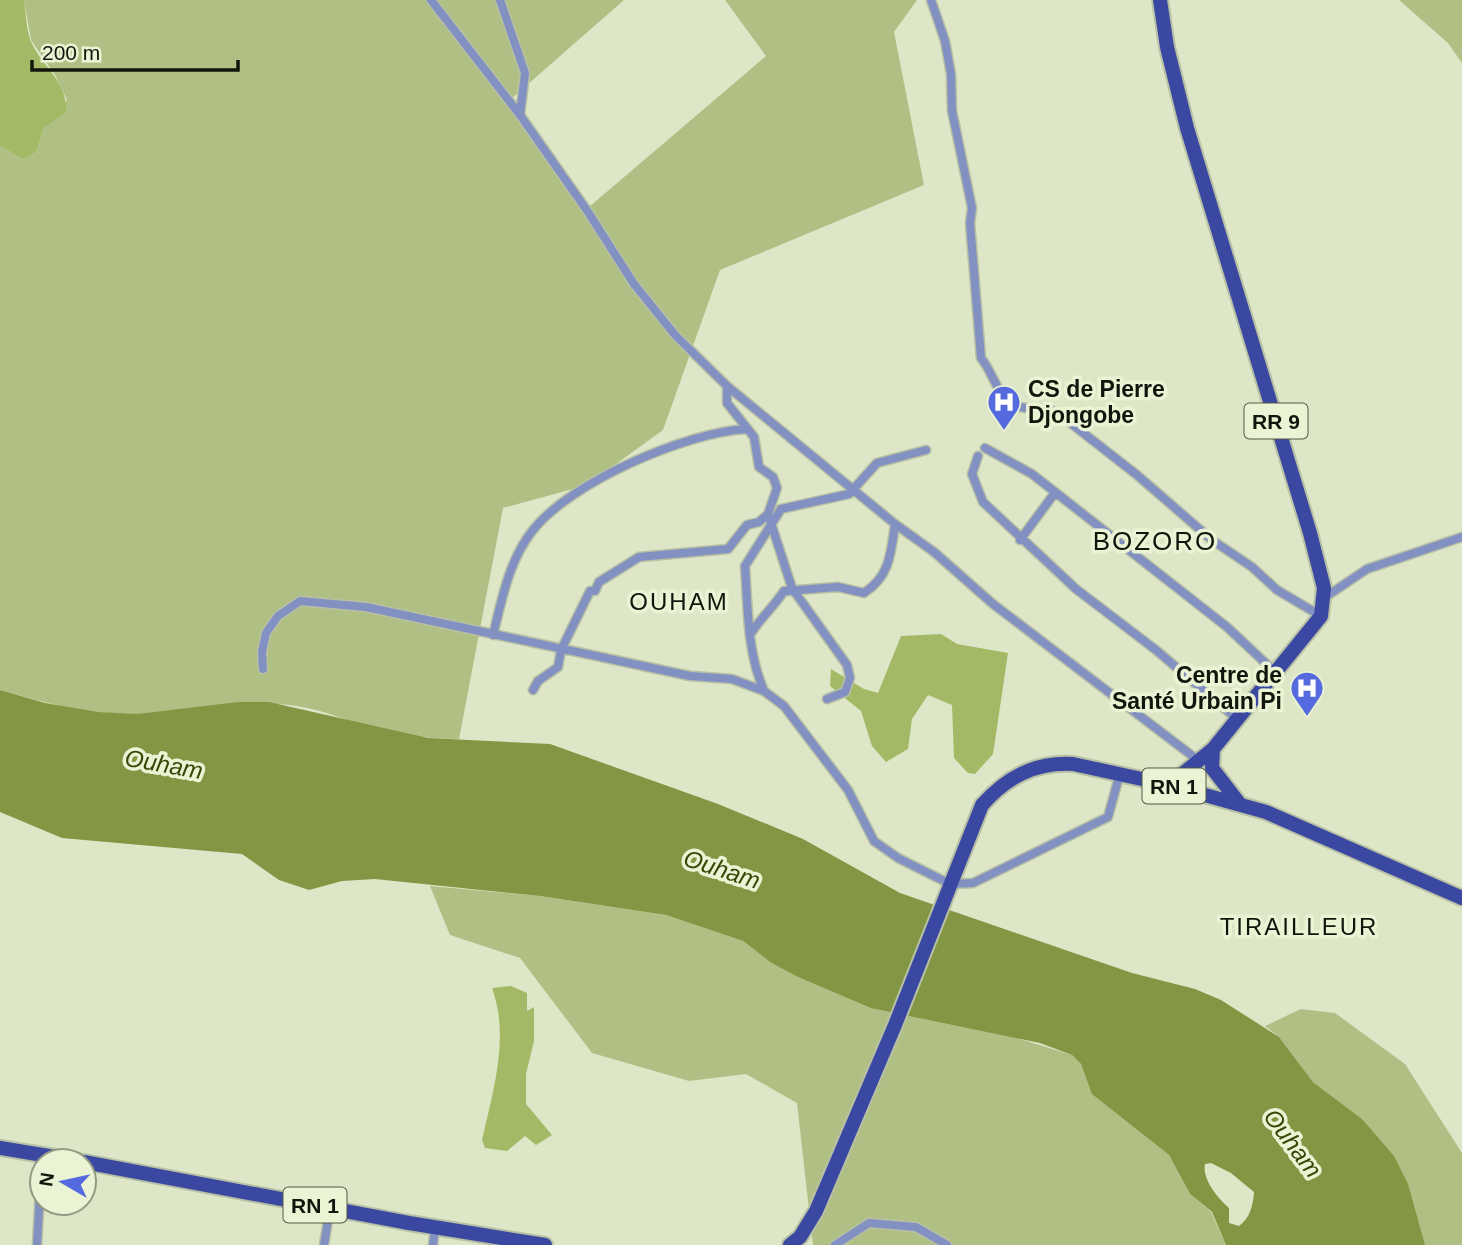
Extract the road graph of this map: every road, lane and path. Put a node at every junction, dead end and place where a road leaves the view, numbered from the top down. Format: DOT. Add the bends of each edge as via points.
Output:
graph roads {
  1 [pos="430,0"];
  2 [pos="500,0"];
  3 [pos="931,0"];
  4 [pos="1160,0"];
  5 [pos="520,114"];
  6 [pos="727,386"];
  7 [pos="747,429"];
  8 [pos="985,448"];
  9 [pos="926,450"];
  10 [pos="978,456"];
  11 [pos="852,488"];
  12 [pos="1054,494"];
  13 [pos="768,513"];
  14 [pos="770,523"];
  15 [pos="895,524"];
  16 [pos="1462,537"];
  17 [pos="1020,540"];
  18 [pos="792,589"];
  19 [pos="1324,598"];
  20 [pos="1321,616"];
  21 [pos="493,635"];
  22 [pos="750,635"];
  23 [pos="561,650"];
  24 [pos="263,669"];
  25 [pos="1274,671"];
  26 [pos="533,690"];
  27 [pos="764,691"];
  28 [pos="827,699"];
  29 [pos="1237,719"];
  30 [pos="1213,749"];
  31 [pos="1199,761"];
  32 [pos="1120,773"];
  33 [pos="1169,785"];
  34 [pos="1239,803"];
  35 [pos="950,884"];
  36 [pos="1462,898"];
  37 [pos="0,1148"];
  38 [pos="28,1152"];
  39 [pos="98,1164"];
  40 [pos="330,1208"];
  41 [pos="39,1217"];
  42 [pos="435,1227"];
  43 [pos="37,1245"];
  44 [pos="324,1245"];
  45 [pos="433,1245"];
  46 [pos="545,1245"];
  47 [pos="790,1245"];
  48 [pos="835,1245"];
  49 [pos="947,1245"];
  1 -- 5 [label="street"];
  2 -- 5 [label="street" via="524,73"];
  3 -- 20 [label="street" via="945,41 952,111 972,208 981,358 993,372 999,392 1015,406 1049,408 1059,414 1212,540 1277,590"];
  4 -- 19 [label="main road, RR 9" via="1187,128 1310,533"];
  5 -- 6 [label="street" via="634,284 675,335"];
  6 -- 7 [label="street" via="727,403"];
  6 -- 11 [label="street"];
  7 -- 13 [label="street" via="754,437 759,467 777,488"];
  7 -- 21 [label="street" via="723,430 644,456 548,514 517,556"];
  8 -- 12 [label="street" via="1032,474"];
  9 -- 11 [label="street" via="877,463"];
  10 -- 17 [label="street" via="972,474 983,502"];
  11 -- 14 [label="street" via="849,494 781,509"];
  11 -- 15 [label="street"];
  12 -- 17 [label="street"];
  12 -- 25 [label="street" via="1227,627"];
  13 -- 14 [label="street"];
  13 -- 23 [label="street" via="747,525 728,549 639,557 599,582"];
  14 -- 18 [label="street"];
  14 -- 22 [label="street" via="757,553 745,566"];
  15 -- 18 [label="street" via="889,565 877,585 863,593 838,587"];
  15 -- 31 [label="street"];
  16 -- 19 [label="street" via="1367,569"];
  17 -- 29 [label="street"];
  18 -- 22 [label="street" via="783,591"];
  18 -- 28 [label="street" via="847,665 850,678 845,692"];
  19 -- 20 [label="main road, RR 9"];
  20 -- 25 [label="main road, RR 9"];
  21 -- 23 [label="street"];
  21 -- 24 [label="street" via="366,607 300,601 278,616 266,632"];
  22 -- 27 [label="street"];
  23 -- 26 [label="street" via="558,667"];
  23 -- 27 [label="street" via="690,676 732,679"];
  25 -- 29 [label="main road, RR 9"];
  27 -- 35 [label="street" via="784,706 848,790 874,841"];
  29 -- 30 [label="main road, RR 9"];
  30 -- 31 [label="main road, RR 9"];
  30 -- 34 [label="main road" via="1212,768"];
  31 -- 33 [label="main road, RR 9"];
  32 -- 33 [label="main road, RN 1"];
  32 -- 35 [label="street" via="1108,817 973,883"];
  32 -- 35 [label="main road, RN 1" via="1054,763 1015,776 982,805"];
  33 -- 34 [label="main road, RN 1"];
  34 -- 36 [label="main road, RN 1"];
  35 -- 47 [label="main road, RN 1" via="816,1211"];
  37 -- 38 [label="main road, RN 1"];
  39 -- 40 [label="main road, RN 1"];
  40 -- 42 [label="main road, RN 1"];
  40 -- 44 [label="street"];
  41 -- 43 [label="street"];
  42 -- 45 [label="street"];
  42 -- 46 [label="main road, RN 1"];
  48 -- 49 [label="street" via="869,1223 916,1227"];
}
